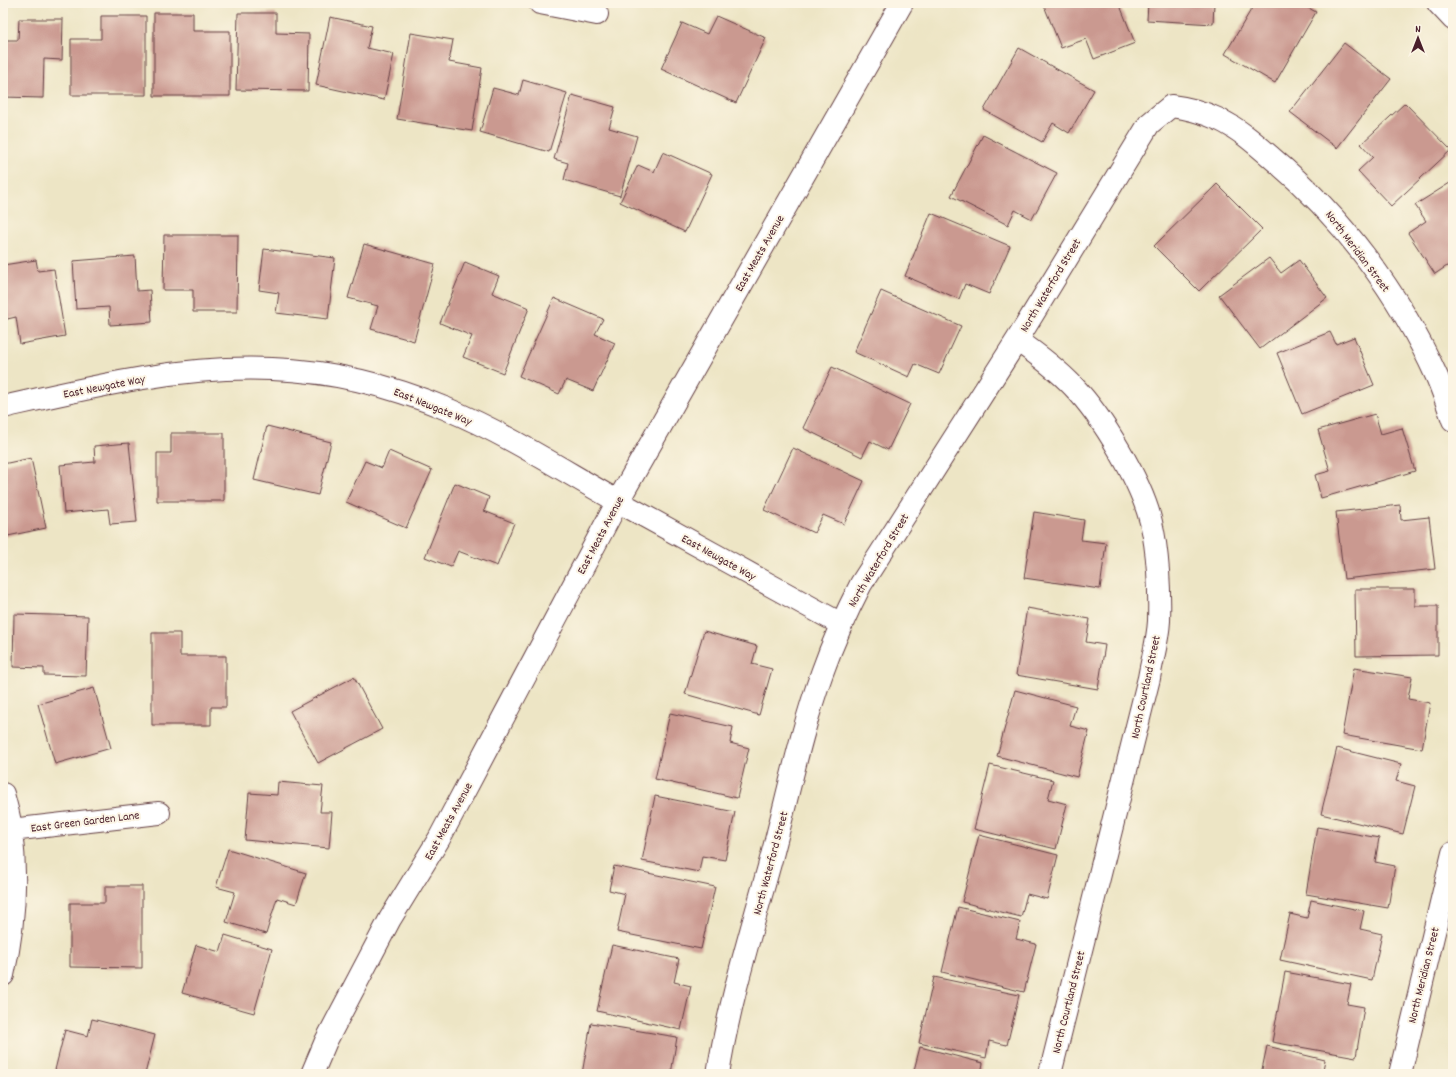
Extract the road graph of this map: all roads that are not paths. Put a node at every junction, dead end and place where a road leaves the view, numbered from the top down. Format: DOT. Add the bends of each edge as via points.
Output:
graph roads {
  1 [pos="540,3"];
  2 [pos="902,3"];
  3 [pos="1438,3"];
  4 [pos="597,14"];
  5 [pos="1453,19"];
  6 [pos="1171,106"];
  7 [pos="1017,340"];
  8 [pos="3,407"];
  9 [pos="1453,420"];
  10 [pos="618,501"];
  11 [pos="841,624"];
  12 [pos="3,794"];
  13 [pos="159,813"];
  14 [pos="11,830"];
  15 [pos="1453,853"];
  16 [pos="3,975"];
  17 [pos="312,1074"];
  18 [pos="718,1074"];
  19 [pos="1050,1074"];
  20 [pos="1400,1074"];
  1 -- 4 [label="street"];
  2 -- 10 [label="street, East Meats Avenue"];
  3 -- 5 [label="street"];
  6 -- 7 [label="street, North Waterford Street" via="1149,124"];
  6 -- 9 [label="street, North Meridian Street" via="1194,109 1219,119 1255,143 1298,180 1338,222 1378,274 1407,319 1437,377"];
  7 -- 11 [label="street, North Waterford Street" via="861,584"];
  7 -- 19 [label="street, North Courtland Street" via="1042,357 1074,387 1107,430 1135,479 1151,521 1157,570 1159,622 1149,678"];
  8 -- 10 [label="street, East Newgate Way" via="156,376 220,370 272,369 334,375 386,388 448,410 515,443"];
  10 -- 11 [label="street, East Newgate Way"];
  10 -- 17 [label="street, East Meats Avenue" via="439,839 390,919 326,1041"];
  11 -- 18 [label="street, North Waterford Street" via="822,674 802,743 745,956"];
  12 -- 14 [label="street"];
  13 -- 14 [label="street, East Green Garden Lane"];
  14 -- 16 [label="street" via="14,887 9,949"];
  15 -- 20 [label="street, North Meridian Street"];
}
